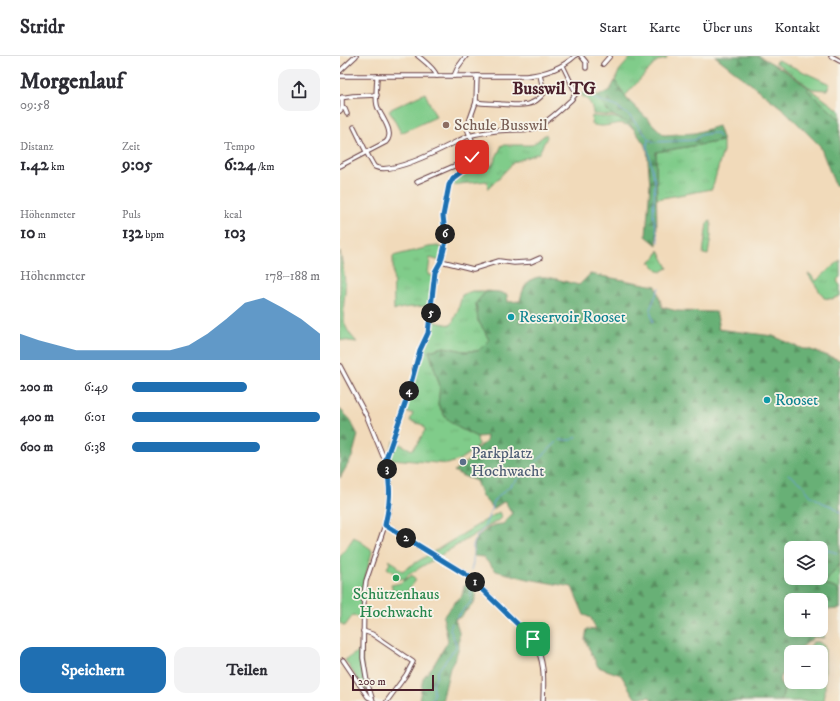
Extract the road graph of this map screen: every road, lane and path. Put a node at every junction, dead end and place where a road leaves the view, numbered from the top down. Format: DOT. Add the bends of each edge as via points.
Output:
graph roads {
  1 [pos="356,56"];
  2 [pos="418,56"];
  3 [pos="466,56"];
  4 [pos="575,56"];
  5 [pos="581,56"];
  6 [pos="610,56"];
  7 [pos="830,56"];
  8 [pos="840,61"];
  9 [pos="603,64"];
  10 [pos="563,66"];
  11 [pos="586,68"];
  12 [pos="340,71"];
  13 [pos="540,75"];
  14 [pos="340,76"];
  15 [pos="377,76"];
  16 [pos="437,76"];
  17 [pos="454,76"];
  18 [pos="476,76"];
  19 [pos="377,95"];
  20 [pos="341,98"];
  21 [pos="476,102"];
  22 [pos="341,110"];
  23 [pos="347,114"];
  24 [pos="354,127"];
  25 [pos="469,136"];
  26 [pos="367,152"];
  27 [pos="475,157"];
  28 [pos="340,166"];
  29 [pos="417,182"];
  30 [pos="540,258"];
  31 [pos="441,261"];
  32 [pos="340,366"];
  33 [pos="386,459"];
  34 [pos="385,525"];
  35 [pos="364,631"];
  36 [pos="344,660"];
  37 [pos="372,700"];
  38 [pos="387,701"];
  39 [pos="543,701"];
  1 -- 12 [label="street"];
  2 -- 16 [label="street"];
  3 -- 17 [label="street"];
  4 -- 10 [label="street"];
  5 -- 11 [label="street" via="586,62"];
  6 -- 9 [label="street"];
  7 -- 8 [label="street"];
  10 -- 13 [label="street"];
  10 -- 25 [label="street" via="575,95 539,126 531,130 498,131"];
  13 -- 18 [label="street"];
  13 -- 21 [label="street" via="544,93 528,105"];
  14 -- 15 [label="street"];
  15 -- 16 [label="street"];
  15 -- 19 [label="street"];
  16 -- 17 [label="street"];
  17 -- 18 [label="street"];
  18 -- 21 [label="street"];
  19 -- 20 [label="street"];
  19 -- 26 [label="street" via="377,106 390,135 386,142"];
  20 -- 22 [label="street"];
  21 -- 25 [label="street" via="469,122"];
  22 -- 23 [label="street" via="345,110"];
  24 -- 26 [label="street"];
  25 -- 26 [label="street" via="414,161 389,167 374,166"];
  25 -- 27 [label="street" via="475,147"];
  26 -- 28 [label="street"];
  27 -- 29 [label="street"];
  27 -- 31 [label="street" via="449,185 443,222 446,241"];
  30 -- 31 [label="street" via="531,262 499,261 472,269"];
  31 -- 33 [label="street" via="435,272 428,333 420,350"];
  32 -- 33 [label="street"];
  33 -- 34 [label="street" via="390,486"];
  34 -- 35 [label="street" via="366,581"];
  34 -- 39 [label="street" via="468,576 533,639 543,663"];
  35 -- 37 [label="street" via="364,668"];
  35 -- 38 [label="street" via="413,662"];
  36 -- 37 [label="street"];
}
